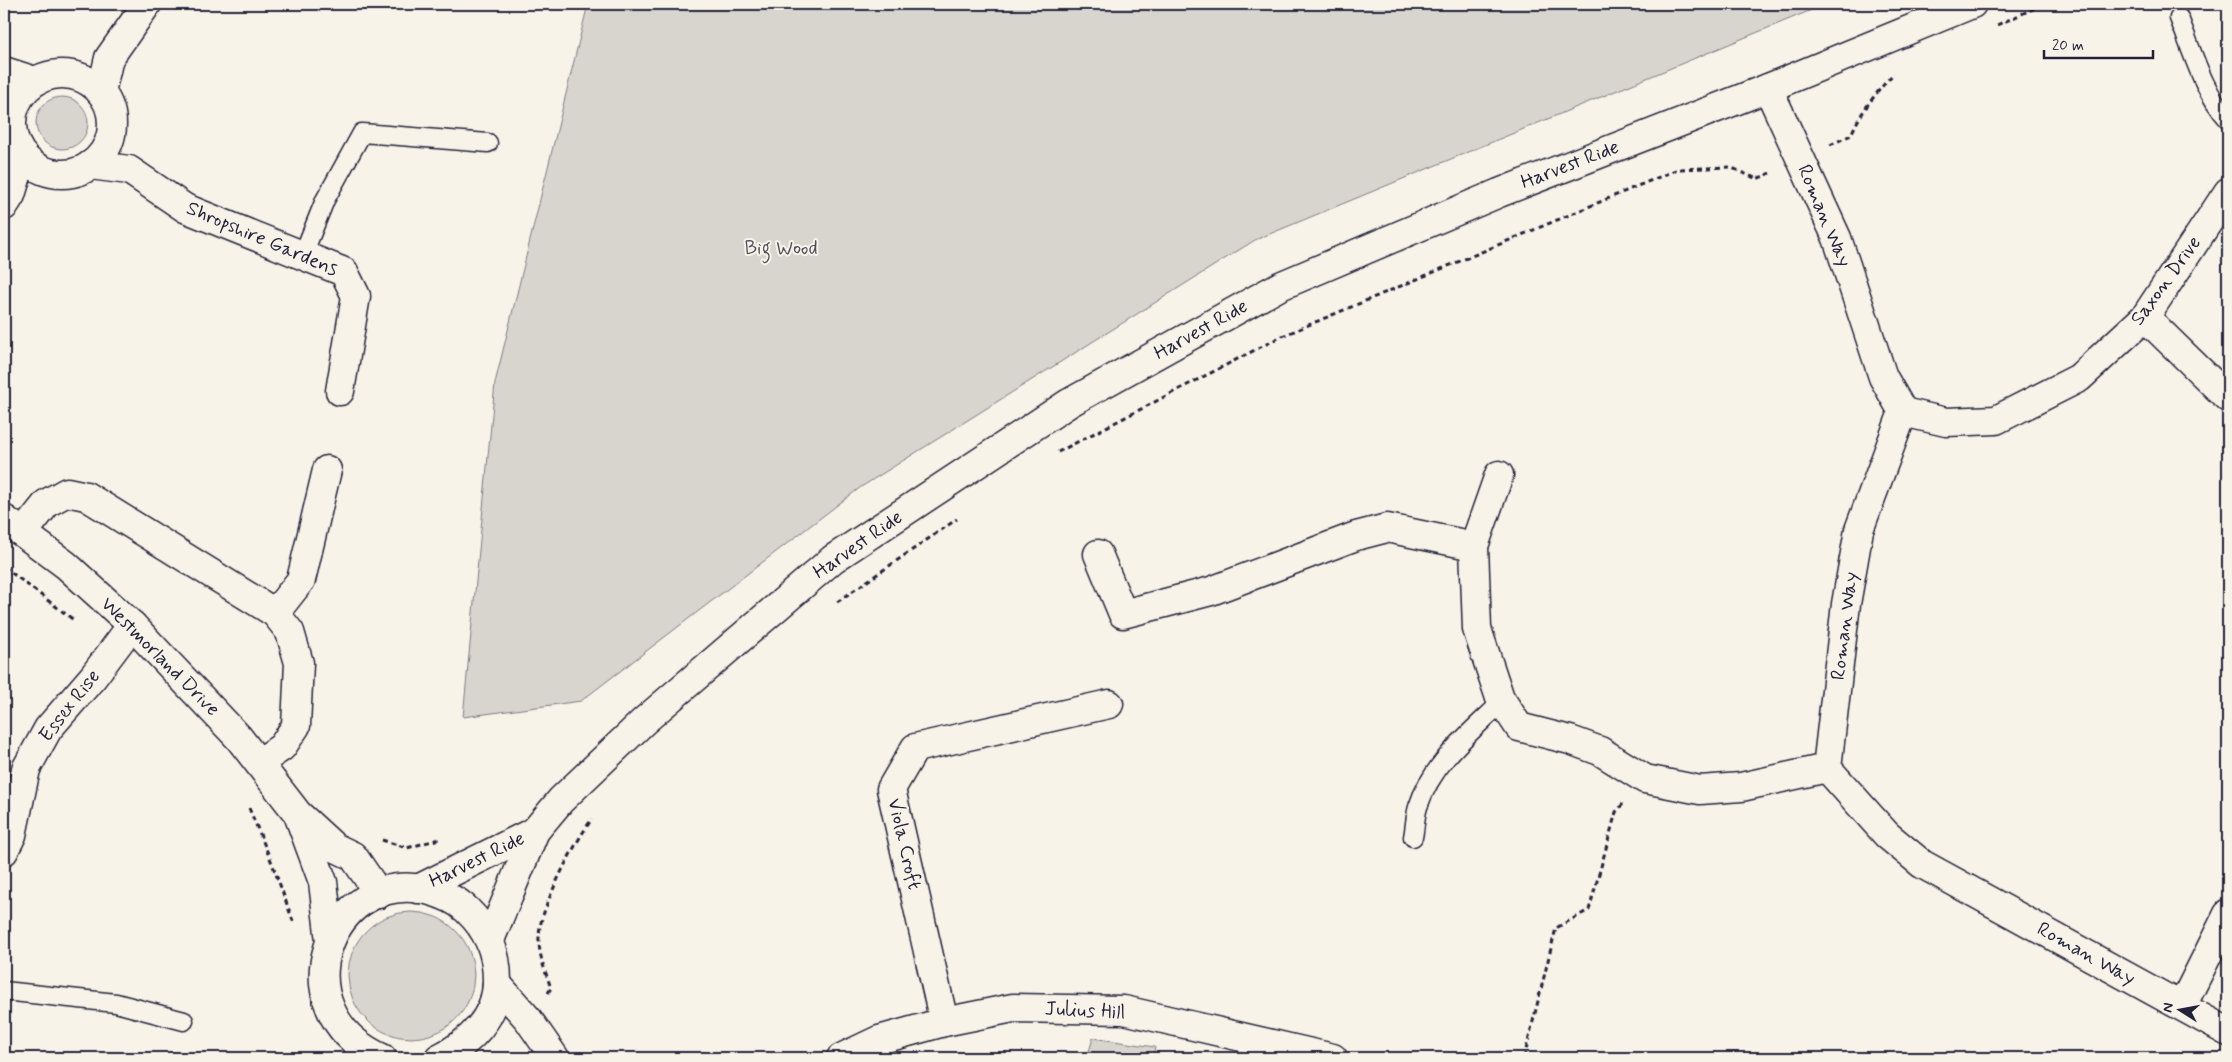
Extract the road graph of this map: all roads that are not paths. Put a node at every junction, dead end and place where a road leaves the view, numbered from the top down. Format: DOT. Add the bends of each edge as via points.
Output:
graph roads {
  1 [pos="147,4"];
  2 [pos="1972,4"];
  3 [pos="2179,18"];
  4 [pos="109,58"];
  5 [pos="4,72"];
  6 [pos="78,76"];
  7 [pos="35,81"];
  8 [pos="1768,88"];
  9 [pos="101,92"];
  10 [pos="9,98"];
  11 [pos="2228,119"];
  12 [pos="111,136"];
  13 [pos="488,143"];
  14 [pos="23,156"];
  15 [pos="90,165"];
  16 [pos="129,170"];
  17 [pos="46,171"];
  18 [pos="2228,192"];
  19 [pos="7,200"];
  20 [pos="302,257"];
  21 [pos="2145,317"];
  22 [pos="340,391"];
  23 [pos="2228,398"];
  24 [pos="1903,412"];
  25 [pos="327,470"];
  26 [pos="1499,475"];
  27 [pos="13,526"];
  28 [pos="1474,546"];
  29 [pos="1098,554"];
  30 [pos="275,613"];
  31 [pos="132,625"];
  32 [pos="1502,702"];
  33 [pos="1109,704"];
  34 [pos="259,763"];
  35 [pos="1827,768"];
  36 [pos="298,814"];
  37 [pos="535,831"];
  38 [pos="1413,837"];
  39 [pos="4,851"];
  40 [pos="418,888"];
  41 [pos="378,894"];
  42 [pos="2228,914"];
  43 [pos="490,940"];
  44 [pos="330,941"];
  45 [pos="497,984"];
  46 [pos="4,991"];
  47 [pos="2182,1006"];
  48 [pos="184,1021"];
  49 [pos="944,1022"];
  50 [pos="343,1032"];
  51 [pos="2228,1032"];
  52 [pos="354,1058"];
  53 [pos="382,1058"];
  54 [pos="439,1058"];
  55 [pos="556,1058"];
  56 [pos="841,1058"];
  57 [pos="1333,1058"];
  1 -- 4 [label="street"];
  2 -- 8 [label="street, Harvest Ride"];
  3 -- 11 [label="lane" via="2206,85 2217,107"];
  4 -- 6 [label="street"];
  4 -- 9 [label="street"];
  5 -- 7 [label="street"];
  6 -- 7 [label="street" via="49,75"];
  6 -- 9 [label="street"];
  7 -- 10 [label="street" via="23,92"];
  8 -- 24 [label="street, Roman Way" via="1837,238 1884,377"];
  8 -- 37 [label="street, Harvest Ride" via="1499,193 1280,286 1069,403 833,559 644,721 561,800"];
  9 -- 12 [label="street" via="109,105"];
  10 -- 14 [label="street" via="15,141"];
  12 -- 15 [label="street" via="103,152"];
  12 -- 16 [label="street, Shropshire Gardens"];
  13 -- 20 [label="lane" via="362,133 325,200"];
  14 -- 17 [label="street"];
  14 -- 19 [label="street"];
  15 -- 16 [label="street, Shropshire Gardens"];
  15 -- 17 [label="street" via="69,173"];
  16 -- 20 [label="street, Shropshire Gardens" via="185,208"];
  17 -- 19 [label="street"];
  18 -- 21 [label="street, Saxon Drive"];
  20 -- 22 [label="street, Shropshire Gardens" via="344,272 356,296"];
  21 -- 23 [label="street"];
  21 -- 24 [label="street, Saxon Drive" via="2079,378 1996,420 1946,422"];
  24 -- 35 [label="street, Roman Way" via="1859,530 1846,604"];
  25 -- 30 [label="street" via="301,580"];
  26 -- 28 [label="street"];
  27 -- 30 [label="street" via="67,492 86,496"];
  27 -- 31 [label="street, Westmorland Drive" via="66,565"];
  28 -- 29 [label="street" via="1387,528 1356,536 1211,591 1123,614"];
  28 -- 32 [label="street" via="1477,629"];
  30 -- 34 [label="street" via="290,632 299,663 296,726 282,747"];
  31 -- 34 [label="street, Westmorland Drive" via="240,738"];
  31 -- 39 [label="street, Essex Rise" via="93,678 48,729 26,769 12,835"];
  32 -- 35 [label="street" via="1519,727 1600,751 1645,779 1700,790 1741,787"];
  32 -- 38 [label="lane" via="1438,767 1418,807"];
  33 -- 49 [label="street, Viola Croft" via="915,748 891,789"];
  34 -- 36 [label="street, Westmorland Drive"];
  35 -- 47 [label="street, Roman Way" via="1887,835 1922,864"];
  36 -- 41 [label="street, Westmorland Drive" via="334,847 352,856"];
  36 -- 44 [label="street, Westmorland Drive" via="323,882"];
  37 -- 40 [label="street, Harvest Ride"];
  37 -- 43 [label="street, Harvest Ride"];
  40 -- 41 [label="street"];
  40 -- 43 [label="street" via="441,894 461,905 478,920"];
  41 -- 44 [label="street" via="350,913"];
  42 -- 47 [label="street"];
  43 -- 45 [label="street"];
  44 -- 50 [label="street" via="324,964 323,989 330,1012"];
  45 -- 54 [label="street" via="491,1010 477,1032 458,1049"];
  45 -- 55 [label="street"];
  46 -- 48 [label="lane" via="116,1004"];
  47 -- 51 [label="street, Roman Way"];
  49 -- 56 [label="street, Julius Hill" via="879,1040"];
  49 -- 57 [label="street, Julius Hill" via="1013,1008 1124,1010"];
  50 -- 52 [label="street"];
  50 -- 53 [label="street" via="363,1050"];
}
